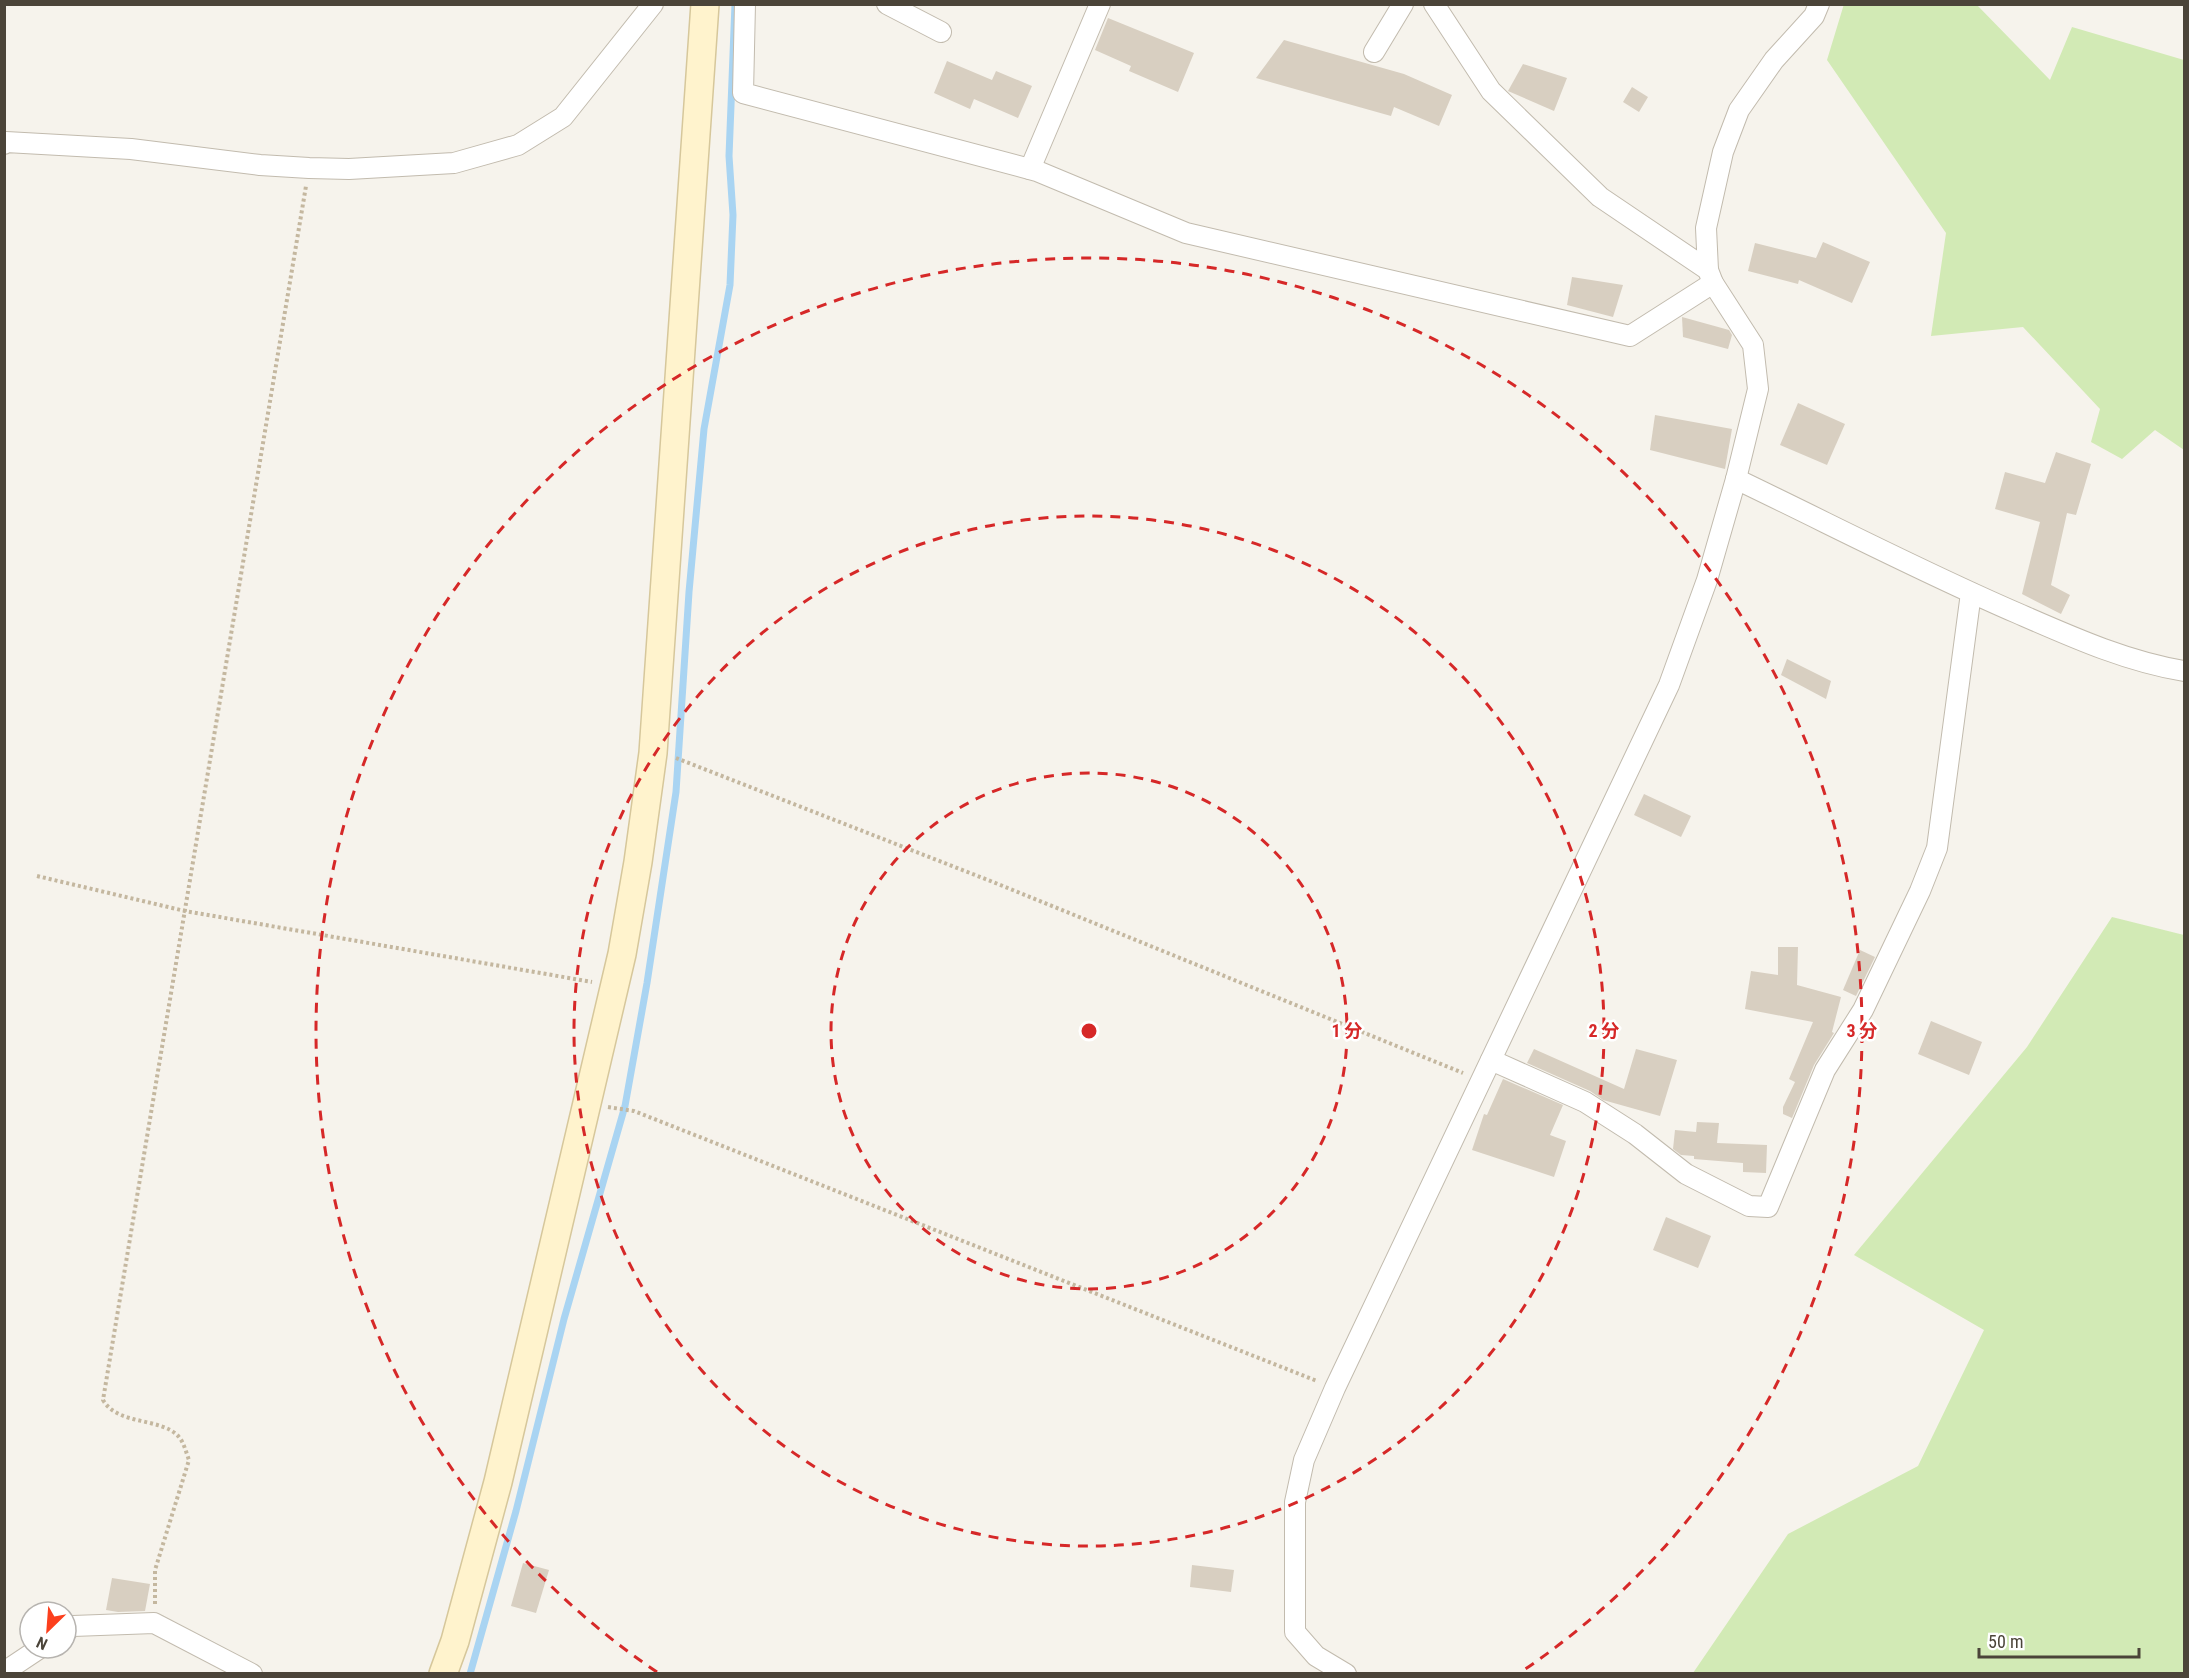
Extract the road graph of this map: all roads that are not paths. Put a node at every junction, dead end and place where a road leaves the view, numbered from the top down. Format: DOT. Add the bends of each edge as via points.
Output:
graph roads {
  1 [pos="653,4"];
  2 [pos="705,4"];
  3 [pos="745,4"];
  4 [pos="887,4"];
  5 [pos="1100,4"];
  6 [pos="1403,4"];
  7 [pos="1434,4"];
  8 [pos="1818,4"];
  9 [pos="941,32"];
  10 [pos="1374,52"];
  11 [pos="4,144"];
  12 [pos="1034,161"];
  13 [pos="1710,277"];
  14 [pos="1737,479"];
  15 [pos="1971,593"];
  16 [pos="2184,671"];
  17 [pos="1491,1060"];
  18 [pos="78,1626"];
  19 [pos="22,1660"];
  20 [pos="4,1672"];
  21 [pos="252,1674"];
  22 [pos="443,1674"];
  23 [pos="1346,1674"];
  1 -- 11 [label="street" via="563,117 518,145 454,163 309,168 131,149"];
  2 -- 22 [label="street" via="653,753 638,862 614,986 498,1482"];
  3 -- 12 [label="street" via="743,93"];
  4 -- 9 [label="street"];
  5 -- 12 [label="street"];
  6 -- 10 [label="street"];
  7 -- 13 [label="street" via="1491,91 1508,108 1600,198"];
  8 -- 13 [label="street" via="1814,16 1774,60 1739,110 1723,152 1706,228"];
  12 -- 13 [label="street" via="1186,234 1630,336"];
  13 -- 14 [label="street" via="1753,345 1758,388"];
  14 -- 15 [label="street"];
  14 -- 17 [label="street" via="1707,580 1669,685"];
  15 -- 16 [label="street" via="2092,646 2154,666"];
  15 -- 17 [label="street" via="1938,848 1863,1010 1825,1070 1768,1207 1749,1206 1686,1174 1585,1102"];
  17 -- 23 [label="street" via="1304,1460 1295,1502 1295,1632 1316,1656"];
  18 -- 21 [label="street" via="154,1623"];
  19 -- 20 [label="street"];
}
